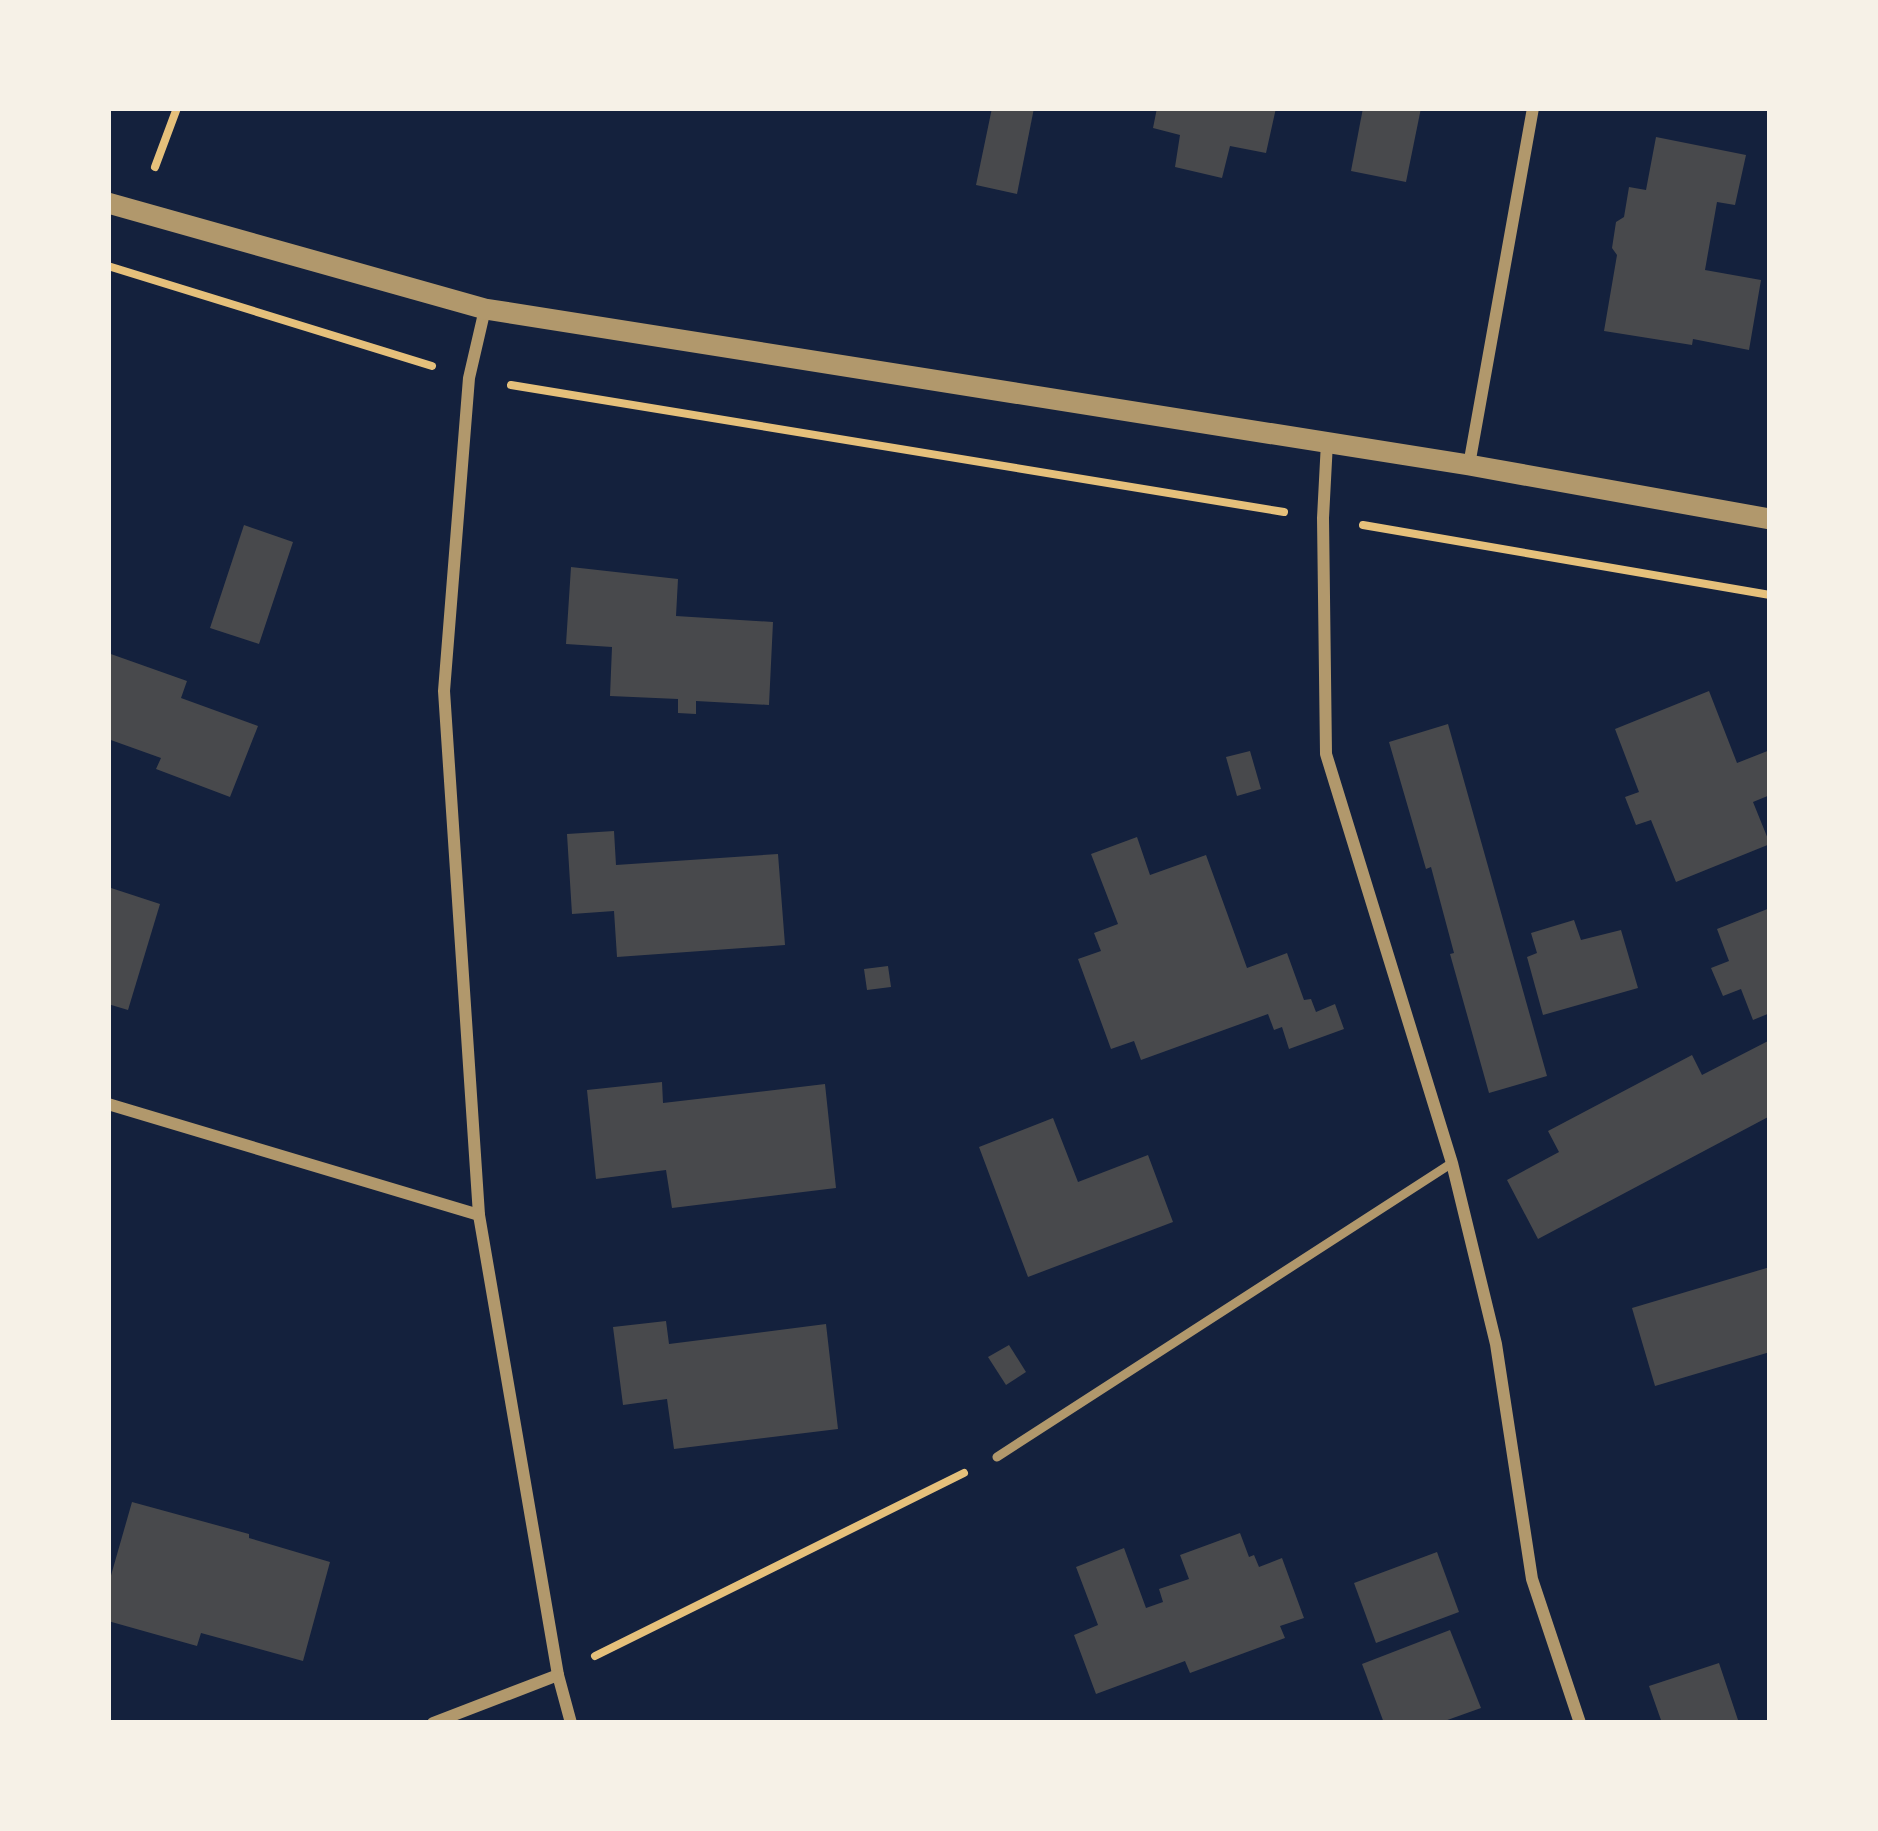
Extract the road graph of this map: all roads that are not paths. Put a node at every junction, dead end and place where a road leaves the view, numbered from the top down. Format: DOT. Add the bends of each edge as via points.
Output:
graph roads {
  1 [pos="1533,108"];
  2 [pos="108,202"];
  3 [pos="485,310"];
  4 [pos="1327,442"];
  5 [pos="1468,465"];
  6 [pos="1770,519"];
  7 [pos="108,1104"];
  8 [pos="1452,1163"];
  9 [pos="479,1215"];
  10 [pos="997,1457"];
  11 [pos="558,1675"];
  12 [pos="434,1723"];
  13 [pos="571,1723"];
  14 [pos="1580,1723"];
  1 -- 5 [label="street"];
  2 -- 3 [label="street"];
  3 -- 4 [label="street"];
  3 -- 9 [label="street" via="469,378 444,691"];
  4 -- 5 [label="street"];
  4 -- 8 [label="street" via="1326,754"];
  5 -- 6 [label="street"];
  7 -- 9 [label="street"];
  8 -- 10 [label="lane"];
  8 -- 14 [label="street" via="1496,1344 1532,1580"];
  9 -- 11 [label="street"];
  11 -- 12 [label="street"];
  11 -- 13 [label="street"];
}
